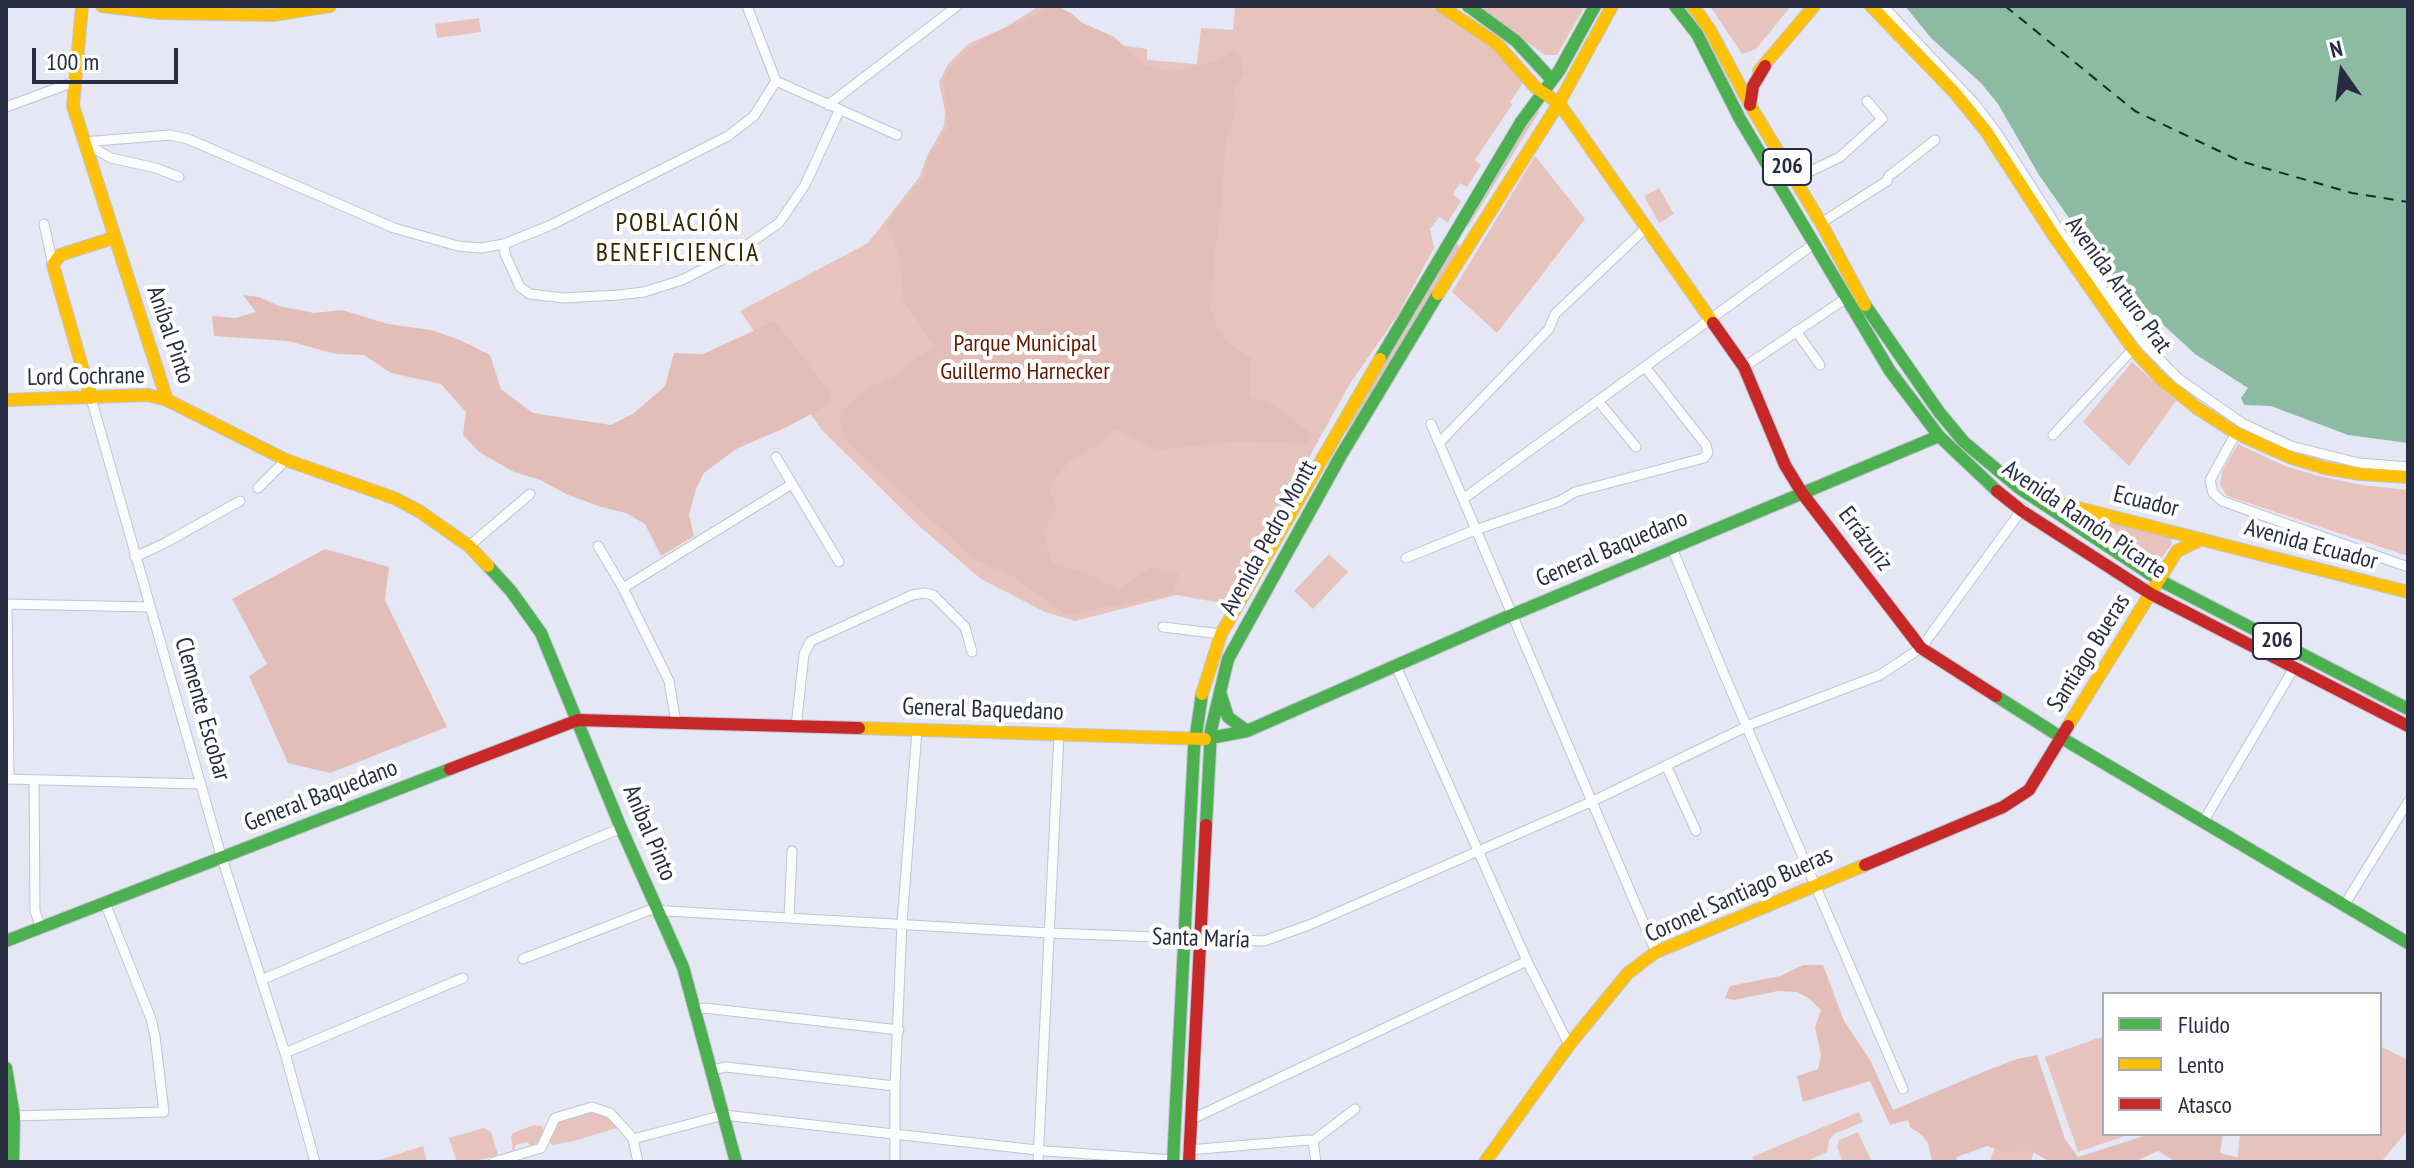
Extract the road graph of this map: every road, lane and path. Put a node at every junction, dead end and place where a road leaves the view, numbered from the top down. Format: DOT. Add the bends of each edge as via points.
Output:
graph roads {
  1 [pos="82,6"];
  2 [pos="102,6"];
  3 [pos="330,6"];
  4 [pos="747,6"];
  5 [pos="957,6"];
  6 [pos="1441,6"];
  7 [pos="1468,6"];
  8 [pos="1595,6"];
  9 [pos="1612,6"];
  10 [pos="1675,6"];
  11 [pos="1693,6"];
  12 [pos="1814,6"];
  13 [pos="1871,6"];
  14 [pos="1883,6"];
  15 [pos="284,10"];
  16 [pos="1727,63"];
  17 [pos="1765,66"];
  18 [pos="1557,73"];
  19 [pos="776,81"];
  20 [pos="74,82"];
  21 [pos="1743,92"];
  22 [pos="1543,93"];
  23 [pos="1867,101"];
  24 [pos="1559,103"];
  25 [pos="828,105"];
  26 [pos="1750,105"];
  27 [pos="6,107"];
  28 [pos="839,111"];
  29 [pos="1740,119"];
  30 [pos="897,135"];
  31 [pos="1935,140"];
  32 [pos="83,142"];
  33 [pos="179,177"];
  34 [pos="1794,179"];
  35 [pos="1821,223"];
  36 [pos="44,224"];
  37 [pos="1647,227"];
  38 [pos="1457,231"];
  39 [pos="113,238"];
  40 [pos="1470,241"];
  41 [pos="1815,243"];
  42 [pos="504,244"];
  43 [pos="53,265"];
  44 [pos="1845,299"];
  45 [pos="1711,319"];
  46 [pos="1796,331"];
  47 [pos="2133,349"];
  48 [pos="1820,365"];
  49 [pos="1645,367"];
  50 [pos="1744,367"];
  51 [pos="91,398"];
  52 [pos="6,400"];
  53 [pos="167,400"];
  54 [pos="1599,402"];
  55 [pos="1431,424"];
  56 [pos="2236,433"];
  57 [pos="2053,435"];
  58 [pos="1939,436"];
  59 [pos="1439,443"];
  60 [pos="1636,447"];
  61 [pos="1327,450"];
  62 [pos="776,457"];
  63 [pos="1340,457"];
  64 [pos="286,460"];
  65 [pos="2408,467"];
  66 [pos="2408,477"];
  67 [pos="792,484"];
  68 [pos="258,488"];
  69 [pos="1802,493"];
  70 [pos="530,494"];
  71 [pos="2033,497"];
  72 [pos="1463,499"];
  73 [pos="240,501"];
  74 [pos="2022,511"];
  75 [pos="1475,530"];
  76 [pos="2169,530"];
  77 [pos="2202,539"];
  78 [pos="469,546"];
  79 [pos="598,546"];
  80 [pos="1672,548"];
  81 [pos="2177,551"];
  82 [pos="135,557"];
  83 [pos="1406,558"];
  84 [pos="839,562"];
  85 [pos="2408,567"];
  86 [pos="2159,580"];
  87 [pos="623,588"];
  88 [pos="2408,592"];
  89 [pos="2151,594"];
  90 [pos="6,604"];
  91 [pos="149,607"];
  92 [pos="1513,615"];
  93 [pos="1163,627"];
  94 [pos="1221,634"];
  95 [pos="1921,648"];
  96 [pos="972,652"];
  97 [pos="1396,666"];
  98 [pos="2294,668"];
  99 [pos="1219,689"];
  100 [pos="2408,709"];
  101 [pos="578,720"];
  102 [pos="676,723"];
  103 [pos="1746,726"];
  104 [pos="2408,726"];
  105 [pos="796,727"];
  106 [pos="917,730"];
  107 [pos="1247,731"];
  108 [pos="1059,734"];
  109 [pos="1195,738"];
  110 [pos="2062,738"];
  111 [pos="1210,739"];
  112 [pos="1666,765"];
  113 [pos="8,779"];
  114 [pos="34,780"];
  115 [pos="201,784"];
  116 [pos="1593,801"];
  117 [pos="2408,802"];
  118 [pos="2203,822"];
  119 [pos="621,828"];
  120 [pos="1696,831"];
  121 [pos="1479,850"];
  122 [pos="792,851"];
  123 [pos="222,858"];
  124 [pos="1815,885"];
  125 [pos="105,903"];
  126 [pos="2345,904"];
  127 [pos="660,911"];
  128 [pos="789,917"];
  129 [pos="902,923"];
  130 [pos="41,928"];
  131 [pos="1049,933"];
  132 [pos="1185,939"];
  133 [pos="1200,940"];
  134 [pos="6,941"];
  135 [pos="2408,943"];
  136 [pos="1656,952"];
  137 [pos="523,959"];
  138 [pos="1527,961"];
  139 [pos="463,978"];
  140 [pos="261,980"];
  141 [pos="696,1010"];
  142 [pos="899,1030"];
  143 [pos="1569,1045"];
  144 [pos="285,1053"];
  145 [pos="6,1068"];
  146 [pos="712,1070"];
  147 [pos="895,1086"];
  148 [pos="1903,1089"];
  149 [pos="1355,1109"];
  150 [pos="724,1115"];
  151 [pos="14,1116"];
  152 [pos="1175,1118"];
  153 [pos="1190,1120"];
  154 [pos="894,1133"];
  155 [pos="633,1139"];
  156 [pos="1313,1141"];
  157 [pos="1039,1150"];
  158 [pos="1188,1156"];
  159 [pos="1111,1159"];
  160 [pos="1173,1161"];
  161 [pos="13,1162"];
  162 [pos="315,1162"];
  163 [pos="494,1162"];
  164 [pos="638,1162"];
  165 [pos="736,1162"];
  166 [pos="895,1162"];
  167 [pos="1038,1162"];
  168 [pos="1316,1162"];
  169 [pos="1485,1162"];
  1 -- 20 [label="main road, Aníbal Pinto"];
  2 -- 15 [label="main road" via="159,13"];
  3 -- 15 [label="main road"];
  4 -- 19 [label="street"];
  5 -- 25 [label="street"];
  6 -- 22 [label="main road, Errázuriz" via="1497,44"];
  7 -- 18 [label="main road" via="1542,67"];
  8 -- 18 [label="main road, Avenida Pedro Montt"];
  9 -- 24 [label="main road, Avenida Pedro Montt"];
  10 -- 29 [label="main road, Avenida Ramón Picarte / 206" via="1704,47"];
  11 -- 16 [label="main road, Avenida Ramón Picarte / 206"];
  12 -- 17 [label="main road"];
  13 -- 47 [label="main road, Avenida Arturo Prat" via="1986,131"];
  14 -- 65 [label="street" via="1990,123 2100,286 2179,379 2242,423 2291,446 2359,463"];
  16 -- 17 [label="main road" via="1745,69"];
  16 -- 21 [label="main road, Avenida Ramón Picarte / 206"];
  17 -- 21 [label="main road"];
  17 -- 26 [label="main road" via="1753,86"];
  18 -- 22 [label="main road, Avenida Pedro Montt"];
  18 -- 24 [label="main road"];
  19 -- 25 [label="street"];
  19 -- 42 [label="street" via="754,116 728,136"];
  20 -- 27 [label="street"];
  20 -- 32 [label="main road, Aníbal Pinto" via="73,106"];
  21 -- 26 [label="main road, Avenida Ramón Picarte / 206"];
  21 -- 29 [label="main road"];
  22 -- 24 [label="main road, Errázuriz"];
  22 -- 38 [label="main road, Avenida Pedro Montt"];
  23 -- 34 [label="street" via="1882,119 1840,157"];
  24 -- 37 [label="main road, Errázuriz"];
  24 -- 40 [label="main road, Avenida Pedro Montt"];
  25 -- 28 [label="street"];
  26 -- 34 [label="main road, Avenida Ramón Picarte / 206"];
  28 -- 30 [label="street"];
  28 -- 42 [label="street" via="805,185 779,223 682,280 618,295 530,294 520,287"];
  29 -- 41 [label="main road, Avenida Ramón Picarte / 206"];
  31 -- 35 [label="street" via="1887,181"];
  32 -- 33 [label="street" via="111,158"];
  32 -- 39 [label="main road, Aníbal Pinto"];
  32 -- 42 [label="street" via="170,135 188,139 394,228 458,246"];
  34 -- 35 [label="main road, Avenida Ramón Picarte / 206"];
  35 -- 71 [label="main road, Avenida Ramón Picarte / 206" via="1859,297 1939,412 1964,442"];
  36 -- 43 [label="street, Clemente Escobar"];
  37 -- 45 [label="main road, Errázuriz"];
  37 -- 59 [label="street" via="1555,314 1549,329"];
  38 -- 40 [label="main road"];
  38 -- 61 [label="main road, Avenida Pedro Montt"];
  39 -- 43 [label="main road" via="60,255"];
  39 -- 53 [label="main road, Aníbal Pinto"];
  40 -- 63 [label="main road, Avenida Pedro Montt"];
  41 -- 44 [label="main road, Avenida Ramón Picarte / 206"];
  41 -- 45 [label="street"];
  43 -- 51 [label="main road, Clemente Escobar"];
  44 -- 46 [label="street"];
  44 -- 58 [label="main road, Avenida Ramón Picarte / 206"];
  45 -- 49 [label="street"];
  45 -- 50 [label="main road, Errázuriz"];
  46 -- 48 [label="street"];
  46 -- 50 [label="street"];
  47 -- 56 [label="main road, Avenida Arturo Prat" via="2171,387"];
  47 -- 57 [label="street"];
  49 -- 54 [label="street"];
  49 -- 75 [label="street" via="1706,445 1704,458 1575,492"];
  50 -- 69 [label="main road, Errázuriz"];
  51 -- 52 [label="main road, Lord Cochrane"];
  51 -- 53 [label="main road, Lord Cochrane" via="148,395"];
  51 -- 82 [label="street, Clemente Escobar"];
  53 -- 64 [label="main road, Aníbal Pinto"];
  54 -- 60 [label="street"];
  54 -- 72 [label="street"];
  55 -- 59 [label="street"];
  56 -- 66 [label="main road, Avenida Arturo Prat" via="2325,468"];
  56 -- 85 [label="street" via="2210,480 2222,501"];
  58 -- 69 [label="main road, General Baquedano"];
  58 -- 74 [label="main road, Avenida Ramón Picarte / 206"];
  59 -- 72 [label="street"];
  61 -- 63 [label="main road"];
  61 -- 94 [label="main road, Avenida Pedro Montt"];
  62 -- 67 [label="street"];
  63 -- 99 [label="main road, Avenida Pedro Montt" via="1238,638"];
  64 -- 68 [label="street"];
  64 -- 78 [label="main road, Aníbal Pinto" via="394,498"];
  67 -- 84 [label="street"];
  67 -- 87 [label="street"];
  69 -- 80 [label="main road, General Baquedano"];
  69 -- 95 [label="main road, Errázuriz"];
  70 -- 78 [label="street"];
  71 -- 74 [label="street"];
  71 -- 76 [label="main road, Ecuador"];
  71 -- 86 [label="main road, Avenida Ramón Picarte / 206"];
  72 -- 75 [label="street"];
  73 -- 82 [label="street"];
  74 -- 89 [label="main road, Avenida Ramón Picarte / 206"];
  74 -- 95 [label="street"];
  75 -- 83 [label="street"];
  75 -- 92 [label="street"];
  76 -- 77 [label="main road, Ecuador"];
  76 -- 81 [label="main road"];
  77 -- 81 [label="main road"];
  77 -- 88 [label="main road, Avenida Ecuador"];
  78 -- 101 [label="main road, Aníbal Pinto" via="531,618"];
  79 -- 87 [label="street"];
  80 -- 92 [label="main road, General Baquedano"];
  80 -- 103 [label="street"];
  81 -- 86 [label="main road, Santiago Bueras"];
  82 -- 91 [label="street, Clemente Escobar"];
  86 -- 89 [label="main road, Santiago Bueras"];
  86 -- 100 [label="main road, Avenida Ramón Picarte / 206"];
  87 -- 102 [label="street" via="669,681"];
  89 -- 98 [label="main road, Avenida Ramón Picarte / 206"];
  89 -- 110 [label="main road, Santiago Bueras"];
  90 -- 91 [label="street"];
  90 -- 113 [label="street"];
  91 -- 115 [label="street, Clemente Escobar"];
  92 -- 97 [label="main road, General Baquedano"];
  92 -- 116 [label="street"];
  93 -- 94 [label="street"];
  94 -- 109 [label="main road, Avenida Pedro Montt" via="1200,701"];
  95 -- 103 [label="street, Santa María" via="1880,675"];
  95 -- 110 [label="main road, Errázuriz"];
  96 -- 105 [label="street" via="965,627 933,595 912,595 811,641 804,654"];
  97 -- 107 [label="main road, General Baquedano"];
  97 -- 121 [label="street"];
  98 -- 104 [label="main road, Avenida Ramón Picarte / 206"];
  98 -- 118 [label="street"];
  99 -- 107 [label="main road" via="1228,717"];
  99 -- 111 [label="main road, Avenida Pedro Montt"];
  101 -- 102 [label="main road, General Baquedano"];
  101 -- 119 [label="main road, Aníbal Pinto"];
  101 -- 123 [label="main road, General Baquedano"];
  102 -- 105 [label="main road, General Baquedano"];
  103 -- 112 [label="street, Santa María"];
  103 -- 124 [label="street"];
  105 -- 106 [label="main road, General Baquedano"];
  106 -- 108 [label="main road, General Baquedano"];
  106 -- 129 [label="street"];
  107 -- 111 [label="main road, General Baquedano"];
  108 -- 109 [label="main road, General Baquedano"];
  108 -- 131 [label="street"];
  109 -- 111 [label="main road, General Baquedano"];
  109 -- 132 [label="main road, Avenida Pedro Montt"];
  110 -- 118 [label="main road, Errázuriz"];
  110 -- 124 [label="main road, Coronel Santiago Bueras" via="2039,778 2017,800"];
  111 -- 133 [label="main road, Avenida Pedro Montt"];
  112 -- 116 [label="street, Santa María"];
  112 -- 120 [label="street"];
  113 -- 114 [label="street"];
  114 -- 115 [label="street"];
  114 -- 130 [label="street" via="35,911"];
  115 -- 123 [label="street, Clemente Escobar"];
  116 -- 121 [label="street, Santa María"];
  116 -- 136 [label="street"];
  117 -- 126 [label="street"];
  118 -- 126 [label="main road, Errázuriz"];
  119 -- 127 [label="main road, Aníbal Pinto"];
  119 -- 140 [label="street"];
  121 -- 133 [label="street, Santa María" via="1264,941"];
  121 -- 138 [label="street"];
  122 -- 128 [label="street"];
  123 -- 125 [label="main road, General Baquedano"];
  123 -- 140 [label="street, Clemente Escobar"];
  124 -- 136 [label="main road, Coronel Santiago Bueras"];
  124 -- 148 [label="street"];
  125 -- 130 [label="main road, General Baquedano"];
  125 -- 151 [label="street" via="153,1028 164,1112"];
  126 -- 135 [label="main road, Errázuriz"];
  127 -- 128 [label="street, Santa María"];
  127 -- 137 [label="street, Santa María" via="635,915"];
  127 -- 141 [label="main road, Aníbal Pinto"];
  128 -- 129 [label="street, Santa María"];
  129 -- 131 [label="street, Santa María"];
  129 -- 142 [label="street"];
  130 -- 134 [label="main road, General Baquedano"];
  131 -- 132 [label="street, Santa María"];
  131 -- 157 [label="street"];
  132 -- 133 [label="street, Santa María"];
  132 -- 152 [label="main road, Avenida Pedro Montt"];
  133 -- 153 [label="main road, Avenida Pedro Montt"];
  136 -- 143 [label="main road, Coronel Santiago Bueras" via="1628,973"];
  138 -- 143 [label="street"];
  138 -- 153 [label="street"];
  139 -- 144 [label="street"];
  140 -- 144 [label="street, Clemente Escobar"];
  141 -- 142 [label="street"];
  141 -- 146 [label="main road, Aníbal Pinto"];
  142 -- 147 [label="street"];
  143 -- 169 [label="main road, Coronel Santiago Bueras"];
  144 -- 162 [label="street, Clemente Escobar"];
  145 -- 151 [label="main road"];
  146 -- 147 [label="street" via="726,1067"];
  146 -- 150 [label="main road, Aníbal Pinto"];
  147 -- 154 [label="street"];
  149 -- 156 [label="street"];
  150 -- 154 [label="street"];
  150 -- 155 [label="street"];
  150 -- 165 [label="main road, Aníbal Pinto"];
  151 -- 161 [label="main road"];
  152 -- 153 [label="main road"];
  152 -- 160 [label="main road, Avenida Pedro Montt"];
  153 -- 158 [label="main road, Avenida Pedro Montt"];
  154 -- 157 [label="street"];
  154 -- 166 [label="street"];
  155 -- 163 [label="street" via="610,1113 592,1107 555,1118 541,1148"];
  155 -- 164 [label="street"];
  156 -- 158 [label="street"];
  156 -- 168 [label="street"];
  157 -- 159 [label="street"];
  157 -- 167 [label="street"];
  159 -- 160 [label="street"];
}
